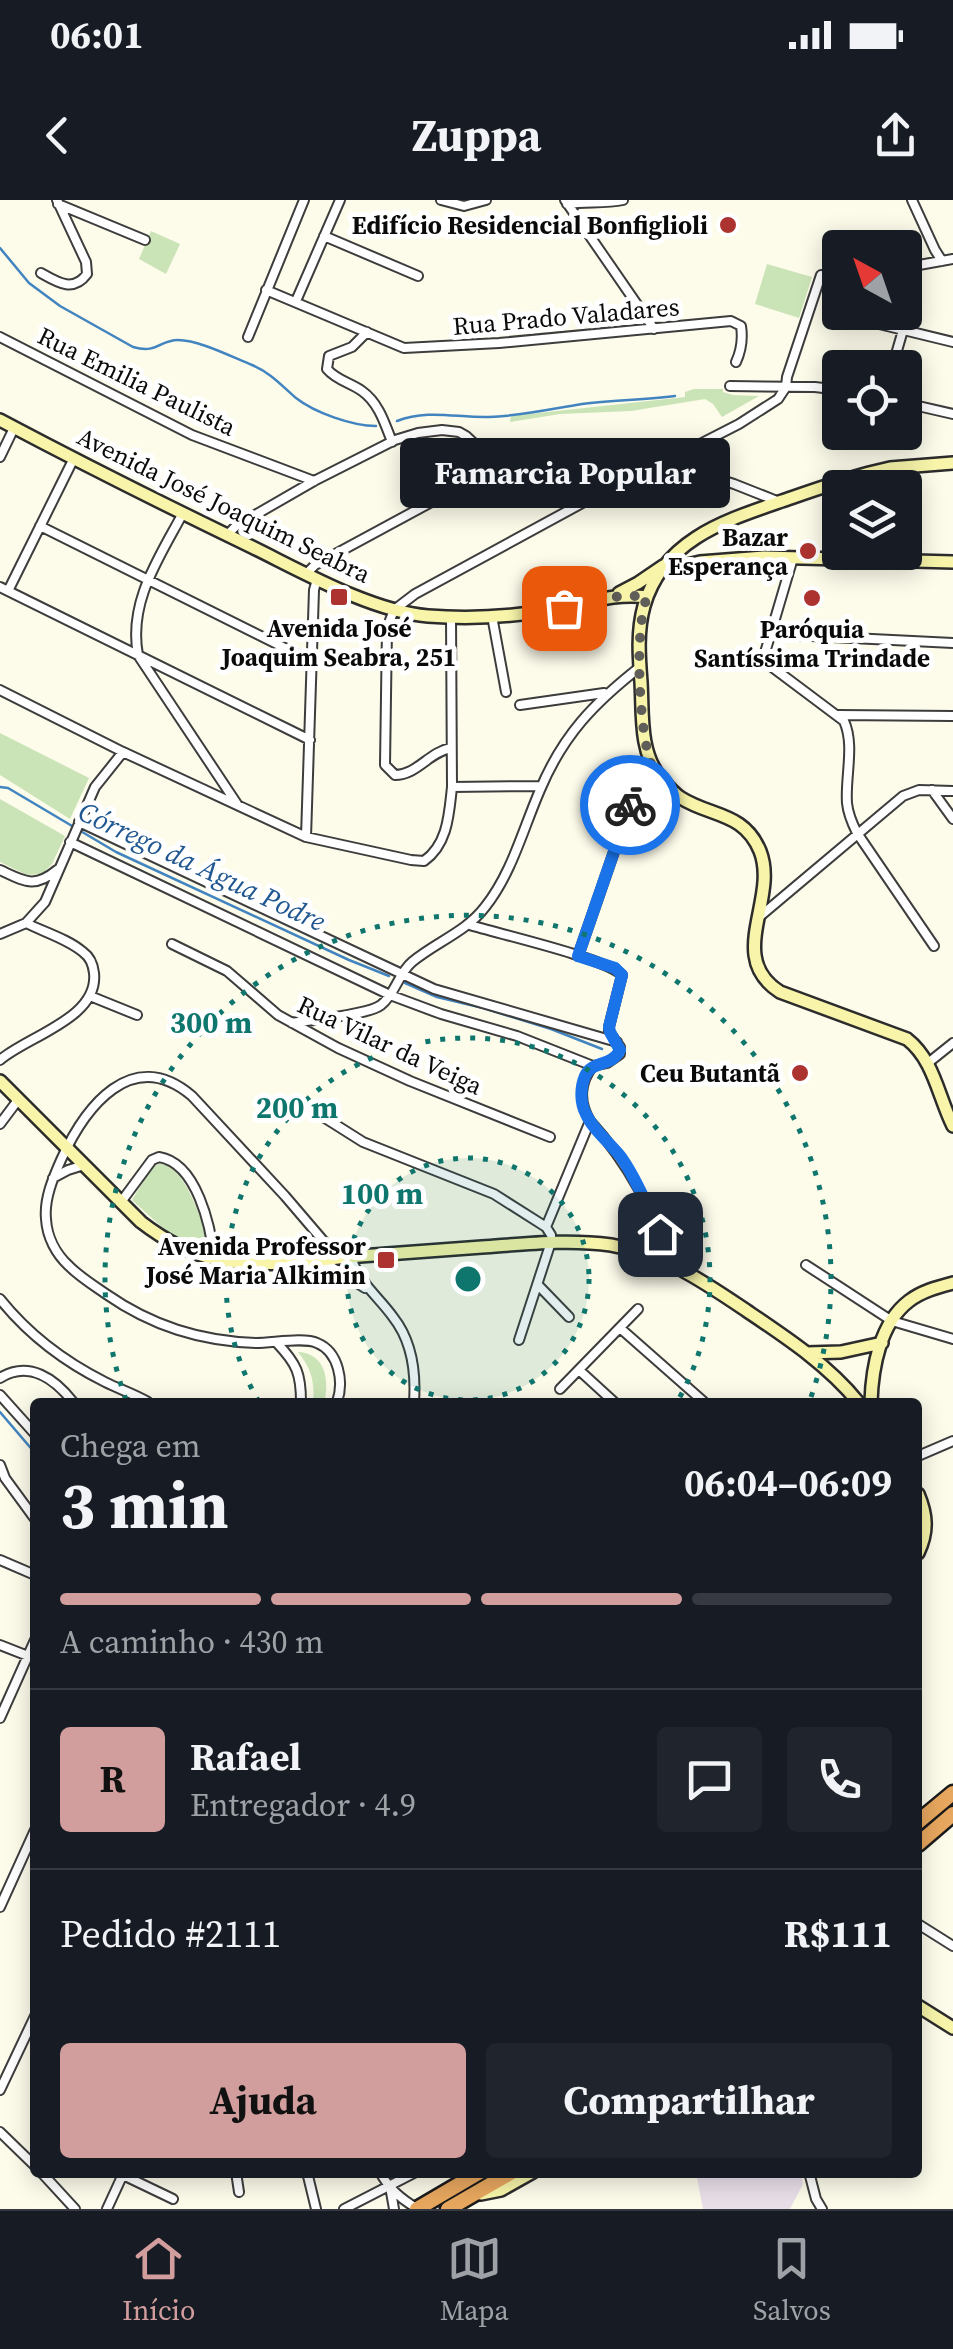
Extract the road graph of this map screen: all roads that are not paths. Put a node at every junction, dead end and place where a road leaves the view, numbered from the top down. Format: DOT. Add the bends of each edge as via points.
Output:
graph roads {
  1 [pos="304,200"];
  2 [pos="340,200"];
  3 [pos="441,200"];
  4 [pos="486,200"];
  5 [pos="623,200"];
  6 [pos="912,200"];
  7 [pos="57,202"];
  8 [pos="566,202"];
  9 [pos="324,236"];
  10 [pos="145,240"];
  11 [pos="953,259"];
  12 [pos="942,261"];
  13 [pos="922,264"];
  14 [pos="40,273"];
  15 [pos="820,275"];
  16 [pos="418,276"];
  17 [pos="266,290"];
  18 [pos="296,302"];
  19 [pos="654,329"];
  20 [pos="903,330"];
  21 [pos="368,332"];
  22 [pos="0,336"];
  23 [pos="248,337"];
  24 [pos="953,342"];
  25 [pos="897,350"];
  26 [pos="736,362"];
  27 [pos="730,386"];
  28 [pos="786,386"];
  29 [pos="822,389"];
  30 [pos="922,407"];
  31 [pos="953,414"];
  32 [pos="0,420"];
  33 [pos="14,428"];
  34 [pos="392,442"];
  35 [pos="0,457"];
  36 [pos="74,458"];
  37 [pos="654,464"];
  38 [pos="953,464"];
  39 [pos="498,466"];
  40 [pos="314,481"];
  41 [pos="780,502"];
  42 [pos="183,513"];
  43 [pos="40,526"];
  44 [pos="226,535"];
  45 [pos="685,546"];
  46 [pos="793,558"];
  47 [pos="716,559"];
  48 [pos="700,562"];
  49 [pos="953,562"];
  50 [pos="665,566"];
  51 [pos="312,576"];
  52 [pos="148,580"];
  53 [pos="4,589"];
  54 [pos="611,596"];
  55 [pos="647,597"];
  56 [pos="394,610"];
  57 [pos="492,616"];
  58 [pos="451,617"];
  59 [pos="770,634"];
  60 [pos="953,643"];
  61 [pos="138,655"];
  62 [pos="311,661"];
  63 [pos="640,667"];
  64 [pos="0,690"];
  65 [pos="506,692"];
  66 [pos="607,692"];
  67 [pos="520,705"];
  68 [pos="838,716"];
  69 [pos="953,716"];
  70 [pos="310,740"];
  71 [pos="451,748"];
  72 [pos="123,752"];
  73 [pos="651,764"];
  74 [pos="541,786"];
  75 [pos="452,787"];
  76 [pos="932,790"];
  77 [pos="953,791"];
  78 [pos="240,808"];
  79 [pos="953,818"];
  80 [pos="78,824"];
  81 [pos="857,834"];
  82 [pos="306,837"];
  83 [pos="71,840"];
  84 [pos="60,867"];
  85 [pos="0,870"];
  86 [pos="757,919"];
  87 [pos="26,923"];
  88 [pos="470,926"];
  89 [pos="0,934"];
  90 [pos="172,944"];
  91 [pos="934,946"];
  92 [pos="578,956"];
  93 [pos="401,972"];
  94 [pos="390,994"];
  95 [pos="90,996"];
  96 [pos="137,1016"];
  97 [pos="292,1023"];
  98 [pos="617,1042"];
  99 [pos="953,1043"];
  100 [pos="0,1060"];
  101 [pos="928,1064"];
  102 [pos="593,1066"];
  103 [pos="0,1082"];
  104 [pos="18,1100"];
  105 [pos="324,1118"];
  106 [pos="590,1121"];
  107 [pos="0,1124"];
  108 [pos="953,1126"];
  109 [pos="550,1137"];
  110 [pos="67,1148"];
  111 [pos="84,1165"];
  112 [pos="54,1178"];
  113 [pos="121,1202"];
  114 [pos="546,1227"];
  115 [pos="551,1242"];
  116 [pos="345,1258"];
  117 [pos="214,1259"];
  118 [pos="322,1261"];
  119 [pos="673,1264"];
  120 [pos="806,1265"];
  121 [pos="953,1283"];
  122 [pos="538,1285"];
  123 [pos="368,1290"];
  124 [pos="0,1300"];
  125 [pos="638,1310"];
  126 [pos="569,1317"];
  127 [pos="892,1320"];
  128 [pos="620,1328"];
  129 [pos="953,1339"];
  130 [pos="519,1340"];
  131 [pos="882,1343"];
  132 [pos="277,1344"];
  133 [pos="831,1352"];
  134 [pos="806,1353"];
  135 [pos="822,1365"];
  136 [pos="578,1370"];
  137 [pos="0,1378"];
  138 [pos="560,1389"];
  139 [pos="0,1395"];
  140 [pos="71,1398"];
  141 [pos="139,1398"];
  142 [pos="301,1398"];
  143 [pos="337,1398"];
  144 [pos="414,1398"];
  145 [pos="610,1398"];
  146 [pos="697,1398"];
  147 [pos="855,1398"];
  148 [pos="870,1398"];
  149 [pos="30,1428"];
  150 [pos="953,1441"];
  151 [pos="922,1454"];
  152 [pos="0,1465"];
  153 [pos="2,1476"];
  154 [pos="922,1505"];
  155 [pos="30,1512"];
  156 [pos="922,1544"];
  157 [pos="0,1560"];
  158 [pos="30,1572"];
  159 [pos="0,1645"];
  160 [pos="30,1651"];
  161 [pos="28,1656"];
  162 [pos="0,1718"];
  163 [pos="951,1793"];
  164 [pos="953,1814"];
  165 [pos="922,1818"];
  166 [pos="953,1826"];
  167 [pos="934,1830"];
  168 [pos="922,1840"];
  169 [pos="30,1841"];
  170 [pos="0,1907"];
  171 [pos="922,1927"];
  172 [pos="953,1946"];
  173 [pos="922,2009"];
  174 [pos="30,2027"];
  175 [pos="953,2028"];
  176 [pos="0,2090"];
  177 [pos="0,2132"];
  178 [pos="30,2161"];
  179 [pos="47,2178"];
  180 [pos="121,2178"];
  181 [pos="131,2178"];
  182 [pos="237,2178"];
  183 [pos="308,2178"];
  184 [pos="384,2178"];
  185 [pos="406,2178"];
  186 [pos="470,2178"];
  187 [pos="502,2178"];
  188 [pos="523,2178"];
  189 [pos="810,2178"];
  190 [pos="390,2188"];
  191 [pos="240,2192"];
  192 [pos="472,2196"];
  193 [pos="173,2199"];
  194 [pos="75,2209"];
  195 [pos="107,2209"];
  196 [pos="316,2209"];
  197 [pos="344,2209"];
  198 [pos="394,2209"];
  199 [pos="417,2209"];
  200 [pos="448,2209"];
  201 [pos="822,2209"];
  1 -- 17 [label="street"];
  2 -- 9 [label="street"];
  3 -- 4 [label="street" via="464,206"];
  5 -- 8 [label="street"];
  6 -- 12 [label="street"];
  7 -- 10 [label="street"];
  7 -- 14 [label="street" via="86,274 65,285"];
  8 -- 19 [label="street"];
  9 -- 16 [label="street"];
  9 -- 18 [label="street"];
  11 -- 12 [label="street"];
  12 -- 13 [label="street"];
  15 -- 28 [label="street"];
  17 -- 18 [label="street"];
  17 -- 23 [label="street"];
  18 -- 21 [label="street"];
  19 -- 21 [label="street, Rua Prado Valadares" via="404,348"];
  19 -- 26 [label="street, Rua Prado Valadares" via="731,321 742,332"];
  20 -- 24 [label="street"];
  20 -- 25 [label="street"];
  21 -- 34 [label="street" via="329,356 327,369 371,399"];
  22 -- 40 [label="street, Rua Emilia Paulista" via="192,434"];
  27 -- 28 [label="street"];
  28 -- 29 [label="street"];
  28 -- 37 [label="street" via="774,402"];
  30 -- 31 [label="street"];
  32 -- 33 [label="main road, Avenida José Joaquim Seabra"];
  33 -- 35 [label="street"];
  33 -- 36 [label="main road, Avenida José Joaquim Seabra"];
  34 -- 39 [label="street" via="459,432"];
  34 -- 40 [label="street"];
  36 -- 42 [label="main road, Avenida José Joaquim Seabra"];
  36 -- 43 [label="street"];
  37 -- 39 [label="street"];
  37 -- 41 [label="street" via="696,471"];
  37 -- 56 [label="street"];
  38 -- 41 [label="main road" via="869,472"];
  39 -- 51 [label="street" via="315,565"];
  40 -- 44 [label="street"];
  41 -- 45 [label="main road" via="724,521"];
  42 -- 44 [label="main road, Avenida José Joaquim Seabra"];
  42 -- 52 [label="street"];
  43 -- 52 [label="street"];
  43 -- 53 [label="street"];
  44 -- 51 [label="main road, Avenida José Joaquim Seabra"];
  45 -- 47 [label="main road"];
  45 -- 48 [label="main road"];
  45 -- 50 [label="main road"];
  46 -- 47 [label="main road"];
  46 -- 49 [label="main road"];
  46 -- 59 [label="street"];
  47 -- 48 [label="main road"];
  48 -- 50 [label="main road"];
  50 -- 54 [label="main road, Avenida José Joaquim Seabra"];
  50 -- 55 [label="main road"];
  51 -- 56 [label="main road, Avenida José Joaquim Seabra"];
  51 -- 62 [label="street"];
  52 -- 61 [label="street" via="137,614"];
  52 -- 62 [label="street"];
  53 -- 61 [label="street"];
  54 -- 55 [label="main road, Avenida José Joaquim Seabra"];
  54 -- 57 [label="main road, Avenida José Joaquim Seabra"];
  55 -- 63 [label="main road"];
  56 -- 58 [label="main road, Avenida José Joaquim Seabra"];
  56 -- 71 [label="street" via="387,628 385,765 395,775 406,774"];
  57 -- 58 [label="main road, Avenida José Joaquim Seabra"];
  57 -- 65 [label="street"];
  58 -- 71 [label="street"];
  59 -- 60 [label="street"];
  59 -- 68 [label="street" via="767,665"];
  61 -- 70 [label="street"];
  61 -- 78 [label="street"];
  62 -- 70 [label="street"];
  63 -- 66 [label="street"];
  63 -- 73 [label="main road"];
  64 -- 72 [label="street"];
  66 -- 67 [label="street"];
  66 -- 74 [label="street" via="578,724"];
  68 -- 69 [label="street"];
  68 -- 81 [label="street" via="848,734 847,803"];
  70 -- 82 [label="street"];
  71 -- 75 [label="street"];
  72 -- 78 [label="street"];
  72 -- 80 [label="street" via="98,780"];
  73 -- 86 [label="main road" via="680,797 735,821 755,842 764,876"];
  73 -- 92 [label="street" via="633,797"];
  74 -- 75 [label="street"];
  74 -- 88 [label="street" via="507,874"];
  75 -- 82 [label="street" via="446,830 424,861"];
  76 -- 77 [label="street"];
  76 -- 79 [label="street"];
  76 -- 81 [label="street" via="903,796"];
  78 -- 82 [label="street"];
  80 -- 83 [label="street"];
  80 -- 93 [label="street"];
  81 -- 86 [label="street"];
  81 -- 91 [label="street"];
  83 -- 84 [label="street"];
  83 -- 94 [label="street"];
  84 -- 85 [label="street" via="42,882 29,883"];
  84 -- 87 [label="street"];
  86 -- 101 [label="main road" via="754,960 772,987 907,1039"];
  87 -- 89 [label="street"];
  87 -- 95 [label="street" via="86,954 94,977"];
  88 -- 92 [label="street"];
  88 -- 93 [label="street"];
  90 -- 97 [label="street, Rua Vilar da Veiga" via="226,971"];
  92 -- 98 [label="street" via="620,972 609,1027"];
  93 -- 94 [label="street"];
  93 -- 98 [label="street" via="454,996"];
  94 -- 97 [label="street" via="368,1011"];
  94 -- 102 [label="street"];
  95 -- 96 [label="street"];
  95 -- 100 [label="street" via="80,1010"];
  97 -- 109 [label="street, Rua Vilar da Veiga" via="410,1081"];
  98 -- 102 [label="street" via="617,1058"];
  99 -- 101 [label="street"];
  101 -- 108 [label="main road"];
  102 -- 106 [label="street" via="582,1094"];
  103 -- 104 [label="main road"];
  104 -- 107 [label="street"];
  104 -- 110 [label="main road"];
  105 -- 114 [label="street" via="364,1142 494,1194"];
  106 -- 114 [label="street"];
  106 -- 119 [label="street" via="633,1176"];
  110 -- 111 [label="main road"];
  110 -- 112 [label="street"];
  110 -- 116 [label="street" via="113,1087 134,1078 169,1081 214,1118"];
  111 -- 112 [label="street"];
  111 -- 113 [label="main road"];
  112 -- 132 [label="street" via="48,1231 62,1259 88,1282 178,1332"];
  113 -- 117 [label="main road" via="158,1235"];
  113 -- 117 [label="street" via="152,1160 172,1161 202,1205"];
  114 -- 115 [label="street"];
  115 -- 116 [label="main road"];
  115 -- 119 [label="main road" via="614,1246"];
  115 -- 122 [label="street"];
  116 -- 118 [label="main road"];
  116 -- 123 [label="street"];
  117 -- 118 [label="main road"];
  118 -- 123 [label="street"];
  119 -- 134 [label="main road"];
  120 -- 127 [label="street"];
  121 -- 127 [label="main road" via="910,1300"];
  122 -- 126 [label="street"];
  122 -- 130 [label="street"];
  123 -- 144 [label="street" via="405,1337"];
  124 -- 141 [label="street" via="55,1351"];
  125 -- 128 [label="street"];
  127 -- 129 [label="street"];
  127 -- 131 [label="main road"];
  128 -- 136 [label="street"];
  128 -- 146 [label="street"];
  131 -- 133 [label="main road"];
  131 -- 148 [label="main road"];
  132 -- 142 [label="street" via="296,1366"];
  132 -- 143 [label="street" via="310,1340 328,1350 340,1379"];
  133 -- 134 [label="main road"];
  133 -- 135 [label="main road"];
  134 -- 135 [label="main road"];
  135 -- 147 [label="main road"];
  136 -- 138 [label="street"];
  136 -- 145 [label="street"];
  137 -- 140 [label="street" via="20,1370 41,1374"];
  139 -- 149 [label="street"];
  150 -- 151 [label="street"];
  152 -- 153 [label="street"];
  153 -- 155 [label="street"];
  154 -- 156 [label="main road"];
  157 -- 158 [label="street"];
  159 -- 161 [label="street"];
  160 -- 161 [label="street"];
  161 -- 162 [label="street"];
  163 -- 165 [label="highway"];
  164 -- 167 [label="highway"];
  166 -- 167 [label="main road"];
  167 -- 168 [label="highway"];
  169 -- 170 [label="street"];
  171 -- 172 [label="street"];
  173 -- 175 [label="main road"];
  174 -- 176 [label="street"];
  177 -- 178 [label="street"];
  179 -- 194 [label="street"];
  180 -- 195 [label="street"];
  181 -- 193 [label="street"];
  182 -- 191 [label="street"];
  183 -- 196 [label="street"];
  184 -- 190 [label="street"];
  185 -- 190 [label="street"];
  186 -- 199 [label="highway"];
  187 -- 192 [label="highway"];
  188 -- 192 [label="main road"];
  189 -- 201 [label="street"];
  190 -- 197 [label="street"];
  190 -- 198 [label="street"];
  190 -- 199 [label="street"];
  192 -- 200 [label="highway"];
}
